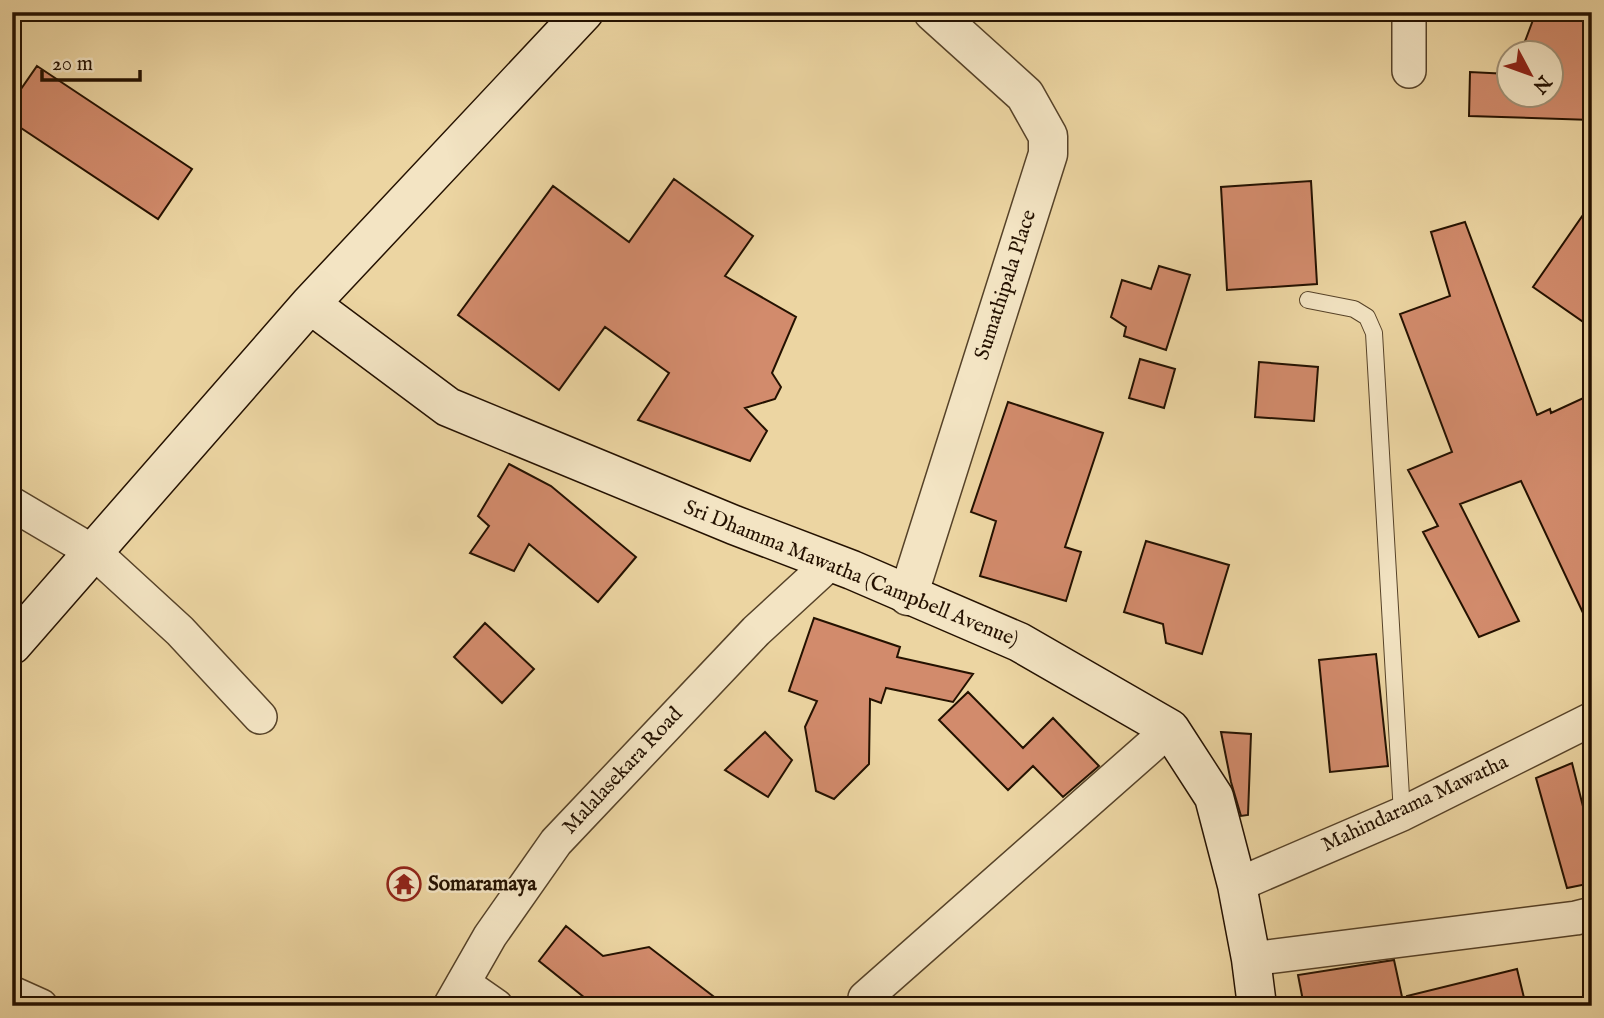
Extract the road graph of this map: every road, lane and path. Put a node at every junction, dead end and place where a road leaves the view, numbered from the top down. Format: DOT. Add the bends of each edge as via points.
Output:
graph roads {
  1 [pos="584,12"];
  2 [pos="933,12"];
  3 [pos="1409,12"];
  4 [pos="1409,71"];
  5 [pos="1308,300"];
  6 [pos="310,304"];
  7 [pos="12,504"];
  8 [pos="95,553"];
  9 [pos="830,563"];
  10 [pos="908,596"];
  11 [pos="12,645"];
  12 [pos="260,717"];
  13 [pos="1592,719"];
  14 [pos="1170,729"];
  15 [pos="1402,814"];
  16 [pos="1237,885"];
  17 [pos="1592,914"];
  18 [pos="1251,959"];
  19 [pos="12,993"];
  20 [pos="457,994"];
  21 [pos="865,998"];
  22 [pos="41,1006"];
  23 [pos="496,1006"];
  24 [pos="1257,1006"];
  1 -- 6 [label="main road"];
  2 -- 10 [label="main road, Sumathipala Place" via="1025,96 1048,136 1048,154"];
  3 -- 4 [label="street"];
  5 -- 15 [label="lane" via="1354,309 1367,317 1374,333"];
  6 -- 8 [label="main road"];
  6 -- 9 [label="main road, Sri Dhamma Mawatha (Campbell Avenue)" via="447,407"];
  7 -- 8 [label="street"];
  8 -- 11 [label="main road"];
  8 -- 12 [label="street" via="180,631"];
  9 -- 10 [label="main road, Sri Dhamma Mawatha (Campbell Avenue)"];
  9 -- 20 [label="street, Malalasekara Road" via="756,631 556,842 490,936"];
  10 -- 14 [label="main road, Sri Dhamma Mawatha (Campbell Avenue)" via="1019,642"];
  13 -- 15 [label="street, Mahindarama Mawatha"];
  14 -- 16 [label="main road, Sri Dhamma Mawatha (Campbell Avenue)" via="1214,797"];
  14 -- 21 [label="street"];
  15 -- 16 [label="street, Mahindarama Mawatha"];
  16 -- 18 [label="main road, Sri Dhamma Mawatha (Campbell Avenue)"];
  17 -- 18 [label="street"];
  18 -- 24 [label="main road, Sri Dhamma Mawatha (Campbell Avenue)"];
  19 -- 22 [label="street"];
  20 -- 23 [label="street"];
}
